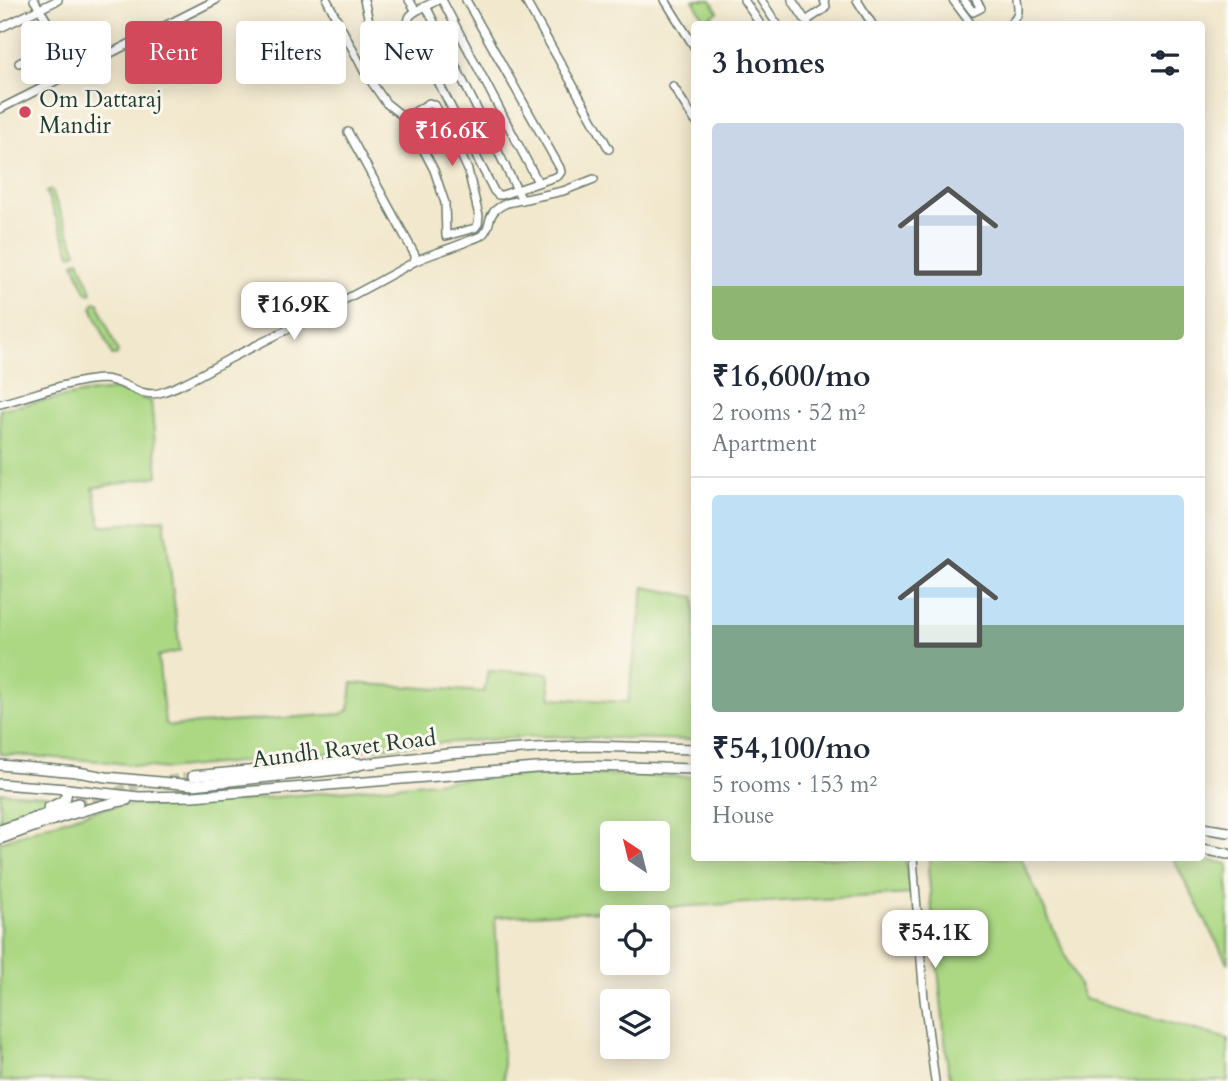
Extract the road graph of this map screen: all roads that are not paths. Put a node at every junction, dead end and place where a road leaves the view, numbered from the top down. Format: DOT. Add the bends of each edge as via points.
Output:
graph roads {
  1 [pos="34,0"];
  2 [pos="58,0"];
  3 [pos="216,0"];
  4 [pos="327,0"];
  5 [pos="364,0"];
  6 [pos="410,0"];
  7 [pos="440,0"];
  8 [pos="466,0"];
  9 [pos="525,0"];
  10 [pos="665,0"];
  11 [pos="744,0"];
  12 [pos="761,0"];
  13 [pos="792,0"];
  14 [pos="824,0"];
  15 [pos="857,0"];
  16 [pos="953,0"];
  17 [pos="964,0"];
  18 [pos="976,0"];
  19 [pos="1017,0"];
  20 [pos="426,6"];
  21 [pos="39,9"];
  22 [pos="415,11"];
  23 [pos="47,21"];
  24 [pos="369,21"];
  25 [pos="758,21"];
  26 [pos="775,21"];
  27 [pos="806,21"];
  28 [pos="809,21"];
  29 [pos="870,21"];
  30 [pos="969,21"];
  31 [pos="1013,21"];
  32 [pos="0,28"];
  33 [pos="691,42"];
  34 [pos="111,53"];
  35 [pos="360,63"];
  36 [pos="50,84"];
  37 [pos="373,84"];
  38 [pos="673,86"];
  39 [pos="0,109"];
  40 [pos="691,115"];
  41 [pos="405,118"];
  42 [pos="348,132"];
  43 [pos="609,149"];
  44 [pos="594,179"];
  45 [pos="538,182"];
  46 [pos="518,189"];
  47 [pos="522,200"];
  48 [pos="415,261"];
  49 [pos="0,404"];
  50 [pos="691,749"];
  51 [pos="363,764"];
  52 [pos="0,765"];
  53 [pos="691,769"];
  54 [pos="193,776"];
  55 [pos="0,784"];
  56 [pos="67,789"];
  57 [pos="139,797"];
  58 [pos="78,803"];
  59 [pos="0,827"];
  60 [pos="1205,828"];
  61 [pos="1228,832"];
  62 [pos="0,838"];
  63 [pos="1205,850"];
  64 [pos="1228,854"];
  65 [pos="914,861"];
  66 [pos="935,1081"];
  1 -- 21 [label="street"];
  2 -- 21 [label="street"];
  3 -- 34 [label="street"];
  4 -- 35 [label="street"];
  5 -- 24 [label="street"];
  6 -- 22 [label="street"];
  7 -- 20 [label="street"];
  7 -- 45 [label="street"];
  8 -- 45 [label="street" via="560,168 558,176"];
  9 -- 43 [label="street"];
  10 -- 33 [label="street"];
  11 -- 25 [label="street"];
  12 -- 26 [label="street"];
  13 -- 27 [label="street"];
  14 -- 28 [label="street" via="824,9"];
  15 -- 29 [label="street"];
  16 -- 30 [label="street"];
  17 -- 18 [label="street" via="973,12 981,8"];
  19 -- 31 [label="street" via="1018,15"];
  20 -- 22 [label="street"];
  20 -- 46 [label="street"];
  21 -- 23 [label="street"];
  21 -- 32 [label="street"];
  22 -- 46 [label="street" via="409,25 494,191 502,195"];
  36 -- 39 [label="street"];
  37 -- 41 [label="street" via="386,103"];
  38 -- 40 [label="street"];
  41 -- 41 [label="street" via="429,103 435,105 468,170 479,216 475,228 446,236 444,203 433,170"];
  42 -- 48 [label="street"];
  44 -- 47 [label="street"];
  45 -- 46 [label="street"];
  46 -- 47 [label="street"];
  47 -- 48 [label="street" via="492,212 482,235"];
  48 -- 49 [label="street" via="156,394 101,379"];
  50 -- 51 [label="main road, Aundh Ravet Road" via="536,748"];
  51 -- 52 [label="main road, Aundh Ravet Road" via="193,785"];
  51 -- 54 [label="main road"];
  53 -- 57 [label="main road, Aundh Ravet Road" via="536,768"];
  55 -- 56 [label="main road, Aundh Ravet Road"];
  56 -- 57 [label="main road, Aundh Ravet Road"];
  56 -- 59 [label="main road" via="61,802"];
  57 -- 62 [label="main road"];
  58 -- 59 [label="main road"];
  60 -- 61 [label="main road"];
  63 -- 64 [label="main road"];
  65 -- 66 [label="street" via="923,999"];
}
